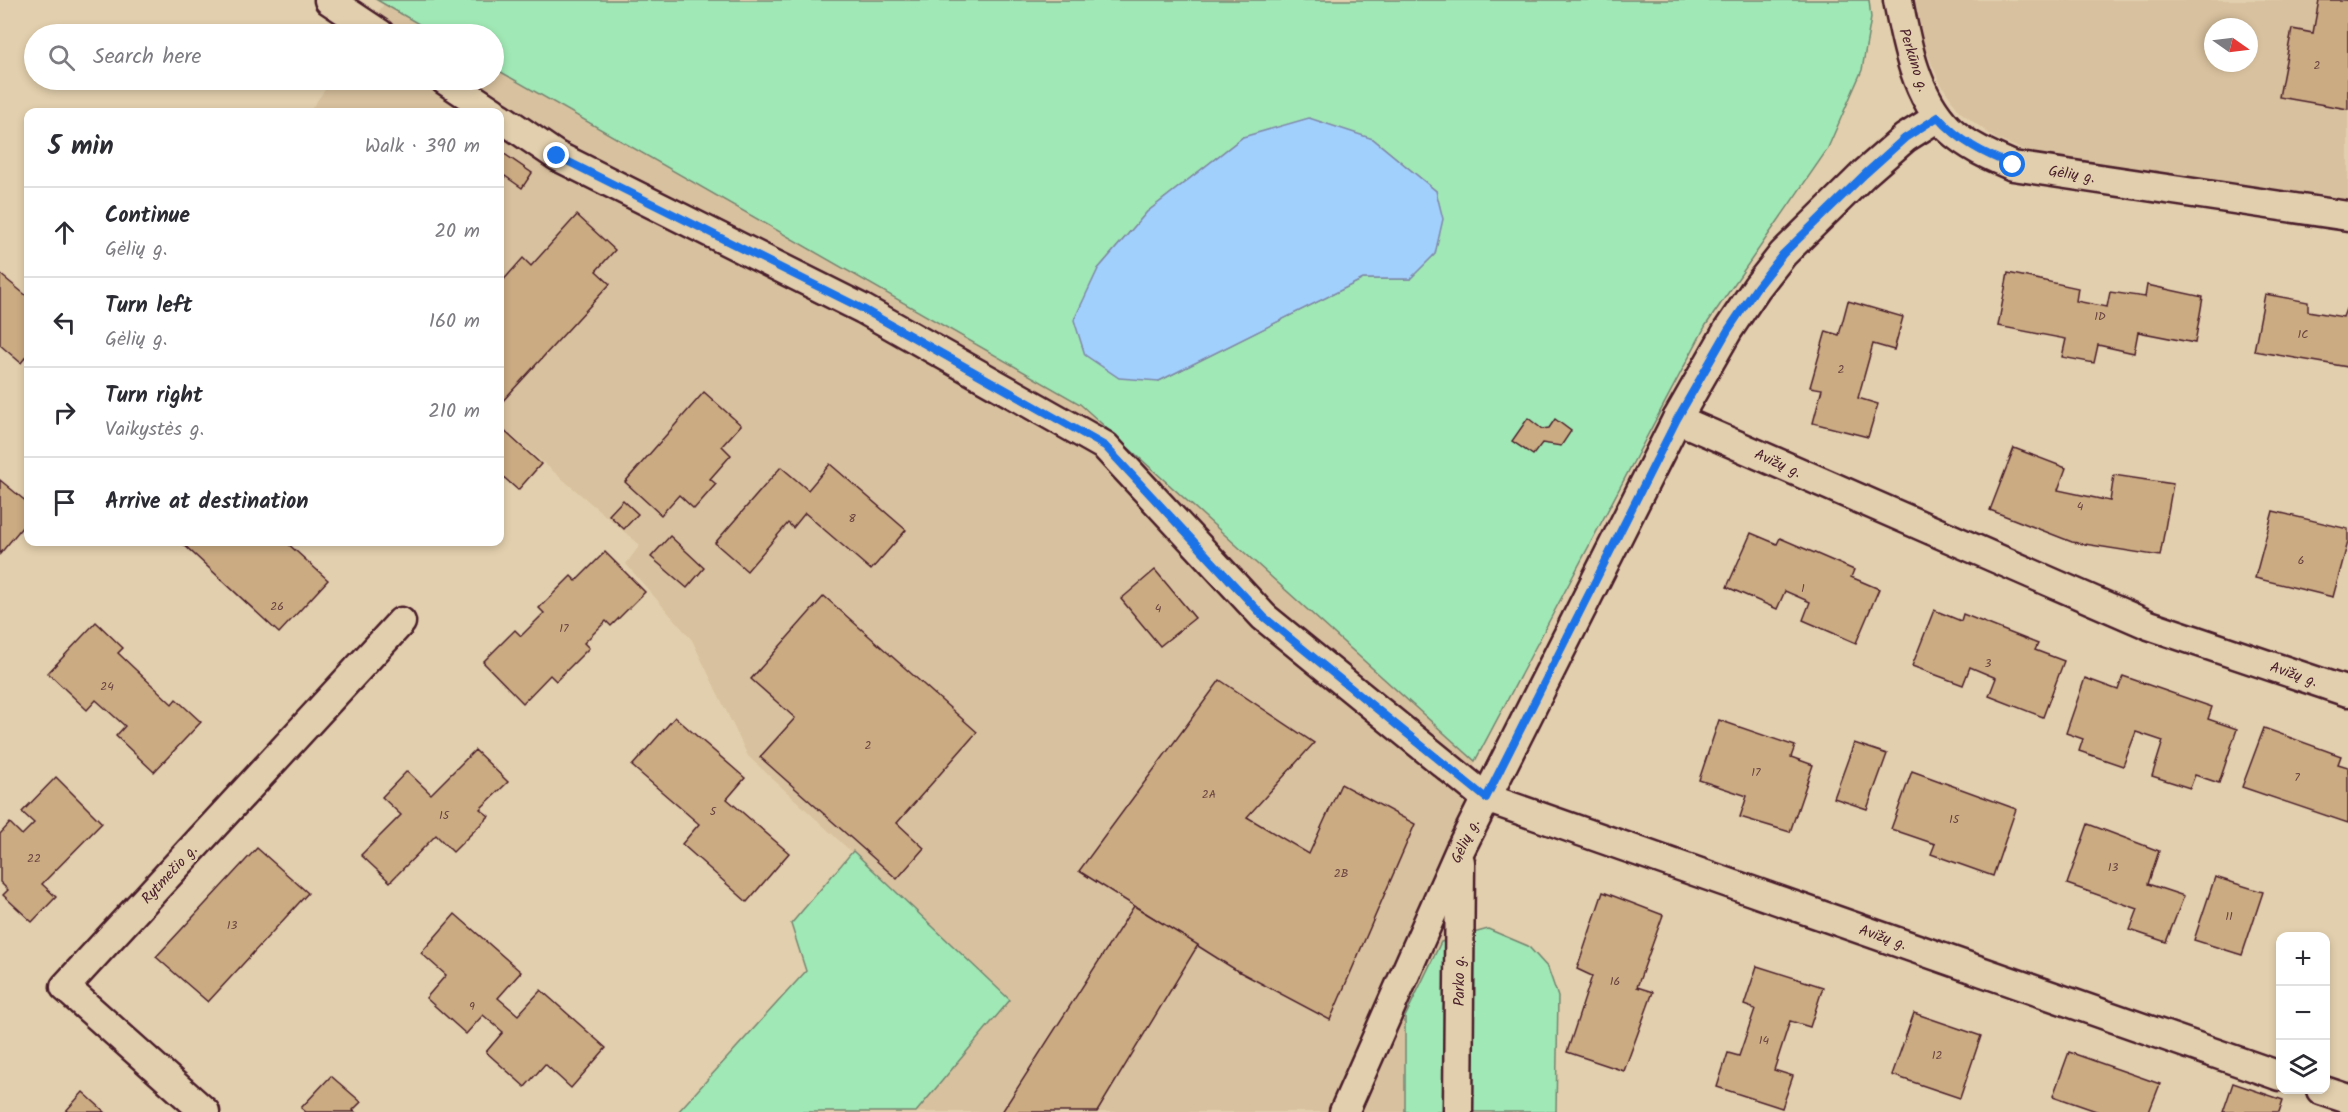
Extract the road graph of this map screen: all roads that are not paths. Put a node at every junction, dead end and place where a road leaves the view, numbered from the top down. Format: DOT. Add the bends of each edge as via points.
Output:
graph roads {
  1 [pos="330,0"];
  2 [pos="1898,0"];
  3 [pos="365,24"];
  4 [pos="460,90"];
  5 [pos="487,108"];
  6 [pos="1938,117"];
  7 [pos="504,120"];
  8 [pos="2348,216"];
  9 [pos="1677,419"];
  10 [pos="400,622"];
  11 [pos="2348,692"];
  12 [pos="1486,798"];
  13 [pos="1460,850"];
  14 [pos="2276,1075"];
  15 [pos="2330,1093"];
  16 [pos="2348,1099"];
  17 [pos="205,1112"];
  18 [pos="1344,1112"];
  19 [pos="1458,1112"];
  1 -- 3 [label="street"];
  2 -- 6 [label="street, Perkūno g." via="1916,71"];
  4 -- 5 [label="street"];
  6 -- 8 [label="street, Gėlių g." via="1967,143 2013,165"];
  6 -- 9 [label="street, Gėlių g." via="1905,138 1873,166 1783,254 1728,330"];
  7 -- 12 [label="street, Avižų g." via="557,156 863,309 1105,446 1264,617"];
  9 -- 11 [label="street, Avižų g." via="2149,625"];
  9 -- 12 [label="street, Gėlių g."];
  10 -- 17 [label="street, Rytmečio g." via="64,987"];
  12 -- 13 [label="street, Gėlių g."];
  12 -- 14 [label="street, Avižų g."];
  13 -- 18 [label="street, Gėlių g."];
  13 -- 19 [label="street, Parko g."];
  15 -- 16 [label="street"];
}
